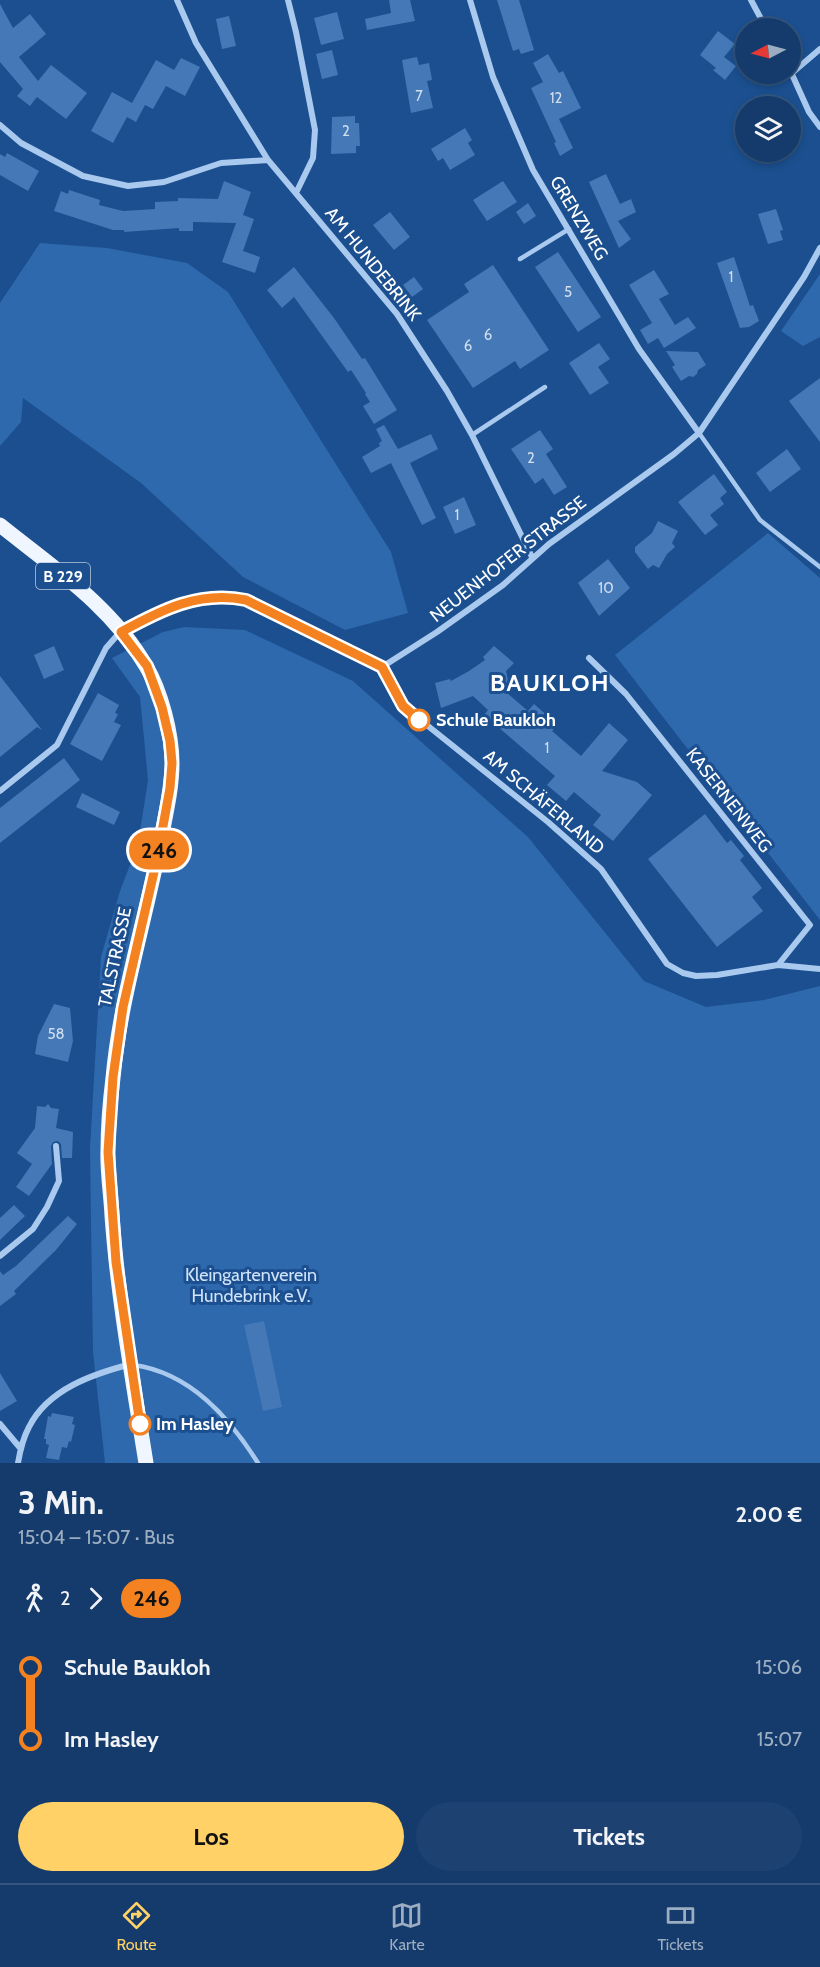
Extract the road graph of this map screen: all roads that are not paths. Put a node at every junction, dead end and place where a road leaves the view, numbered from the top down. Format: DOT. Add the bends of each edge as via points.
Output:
graph roads {
  1 [pos="177,0"];
  2 [pos="288,0"];
  3 [pos="470,0"];
  4 [pos="751,0"];
  5 [pos="761,18"];
  6 [pos="820,50"];
  7 [pos="801,64"];
  8 [pos="796,84"];
  9 [pos="0,125"];
  10 [pos="820,127"];
  11 [pos="268,160"];
  12 [pos="296,193"];
  13 [pos="568,229"];
  14 [pos="820,248"];
  15 [pos="520,259"];
  16 [pos="545,387"];
  17 [pos="699,433"];
  18 [pos="472,435"];
  19 [pos="0,525"];
  20 [pos="532,557"];
  21 [pos="820,567"];
  22 [pos="121,632"];
  23 [pos="589,658"];
  24 [pos="382,667"];
  25 [pos="0,791"];
  26 [pos="778,965"];
  27 [pos="820,969"];
  28 [pos="56,1146"];
  29 [pos="0,1256"];
  30 [pos="131,1364"];
  31 [pos="0,1424"];
  32 [pos="21,1449"];
  33 [pos="18,1463"];
  34 [pos="146,1463"];
  35 [pos="258,1463"];
  1 -- 11 [label="street, AM HUNDEBRINK" via="196,43"];
  2 -- 12 [label="street" via="315,130 313,158"];
  3 -- 13 [label="street, GRENZWEG" via="493,77 533,170"];
  4 -- 5 [label="street"];
  6 -- 7 [label="street"];
  8 -- 10 [label="street"];
  9 -- 11 [label="street" via="21,143 83,176 128,186 164,182 221,163"];
  11 -- 12 [label="street, AM HUNDEBRINK"];
  12 -- 18 [label="street, AM HUNDEBRINK" via="398,314"];
  13 -- 15 [label="lane"];
  13 -- 17 [label="street, GRENZWEG" via="639,349"];
  14 -- 17 [label="street, NEUENHOFER STRASSE"];
  16 -- 18 [label="lane"];
  17 -- 20 [label="street, NEUENHOFER STRASSE"];
  17 -- 21 [label="lane" via="760,520"];
  18 -- 20 [label="street, AM HUNDEBRINK"];
  19 -- 22 [label="main road, TALSTRASSE / B 229" via="96,603"];
  20 -- 24 [label="street, NEUENHOFER STRASSE" via="503,585"];
  22 -- 24 [label="street" via="185,602 222,596 260,606"];
  22 -- 25 [label="street" via="106,648 57,745"];
  22 -- 30 [label="main road, TALSTRASSE / B 229" via="147,666 162,707 172,763 157,859 123,1007 109,1130 116,1262"];
  23 -- 26 [label="street, KASERNENWEG" via="626,694 810,925"];
  24 -- 26 [label="street, AM SCHÄFERLAND" via="403,706 602,869 667,964 696,976"];
  26 -- 27 [label="street, AM SCHÄFERLAND"];
  28 -- 29 [label="street" via="59,1180 47,1208 33,1229"];
  30 -- 32 [label="street" via="96,1374 62,1391 28,1427"];
  30 -- 34 [label="main road, TALSTRASSE / B 229"];
  30 -- 35 [label="lane" via="169,1375 211,1402 240,1434"];
  31 -- 32 [label="street"];
  32 -- 33 [label="street"];
}
